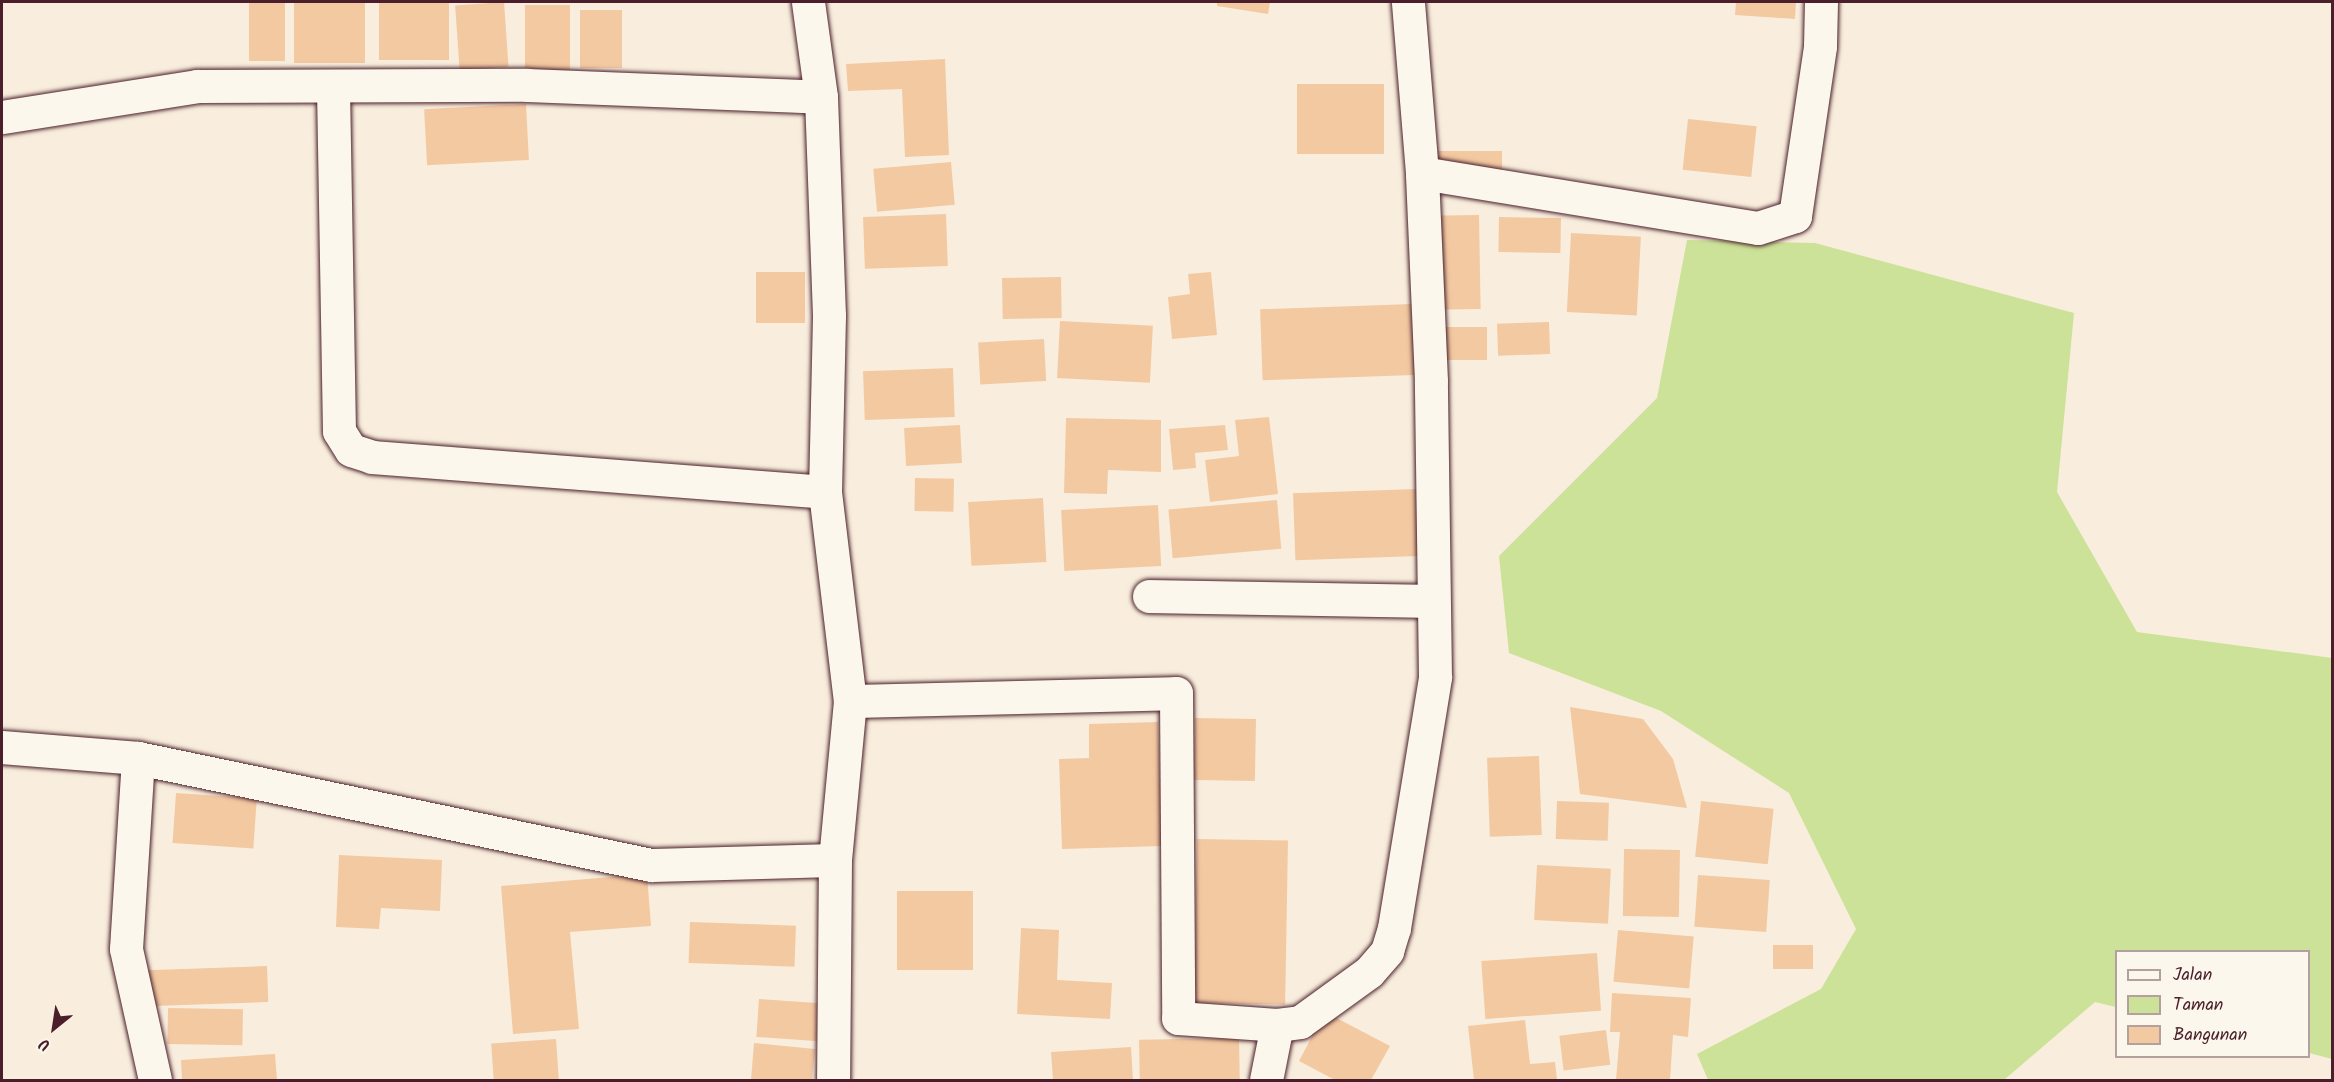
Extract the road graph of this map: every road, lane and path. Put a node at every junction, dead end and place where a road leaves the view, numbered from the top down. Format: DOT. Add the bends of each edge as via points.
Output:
graph roads {
  1 [pos="808,2"];
  2 [pos="1408,2"];
  3 [pos="1821,2"];
  4 [pos="333,88"];
  5 [pos="821,97"];
  6 [pos="2,117"];
  7 [pos="1422,172"];
  8 [pos="825,492"];
  9 [pos="1149,596"];
  10 [pos="1433,601"];
  11 [pos="850,701"];
  12 [pos="2,747"];
  13 [pos="138,758"];
  14 [pos="835,860"];
  15 [pos="1277,1024"];
  16 [pos="155,1080"];
  17 [pos="833,1080"];
  18 [pos="1266,1080"];
  1 -- 5 [label="street"];
  2 -- 7 [label="street"];
  3 -- 7 [label="street" via="1820,46 1795,216 1758,228"];
  4 -- 5 [label="street" via="527,85"];
  4 -- 6 [label="street" via="197,86"];
  4 -- 8 [label="street" via="339,431 351,450 372,457"];
  5 -- 8 [label="street" via="829,316"];
  7 -- 10 [label="street" via="1431,381"];
  8 -- 11 [label="street"];
  9 -- 10 [label="street"];
  10 -- 15 [label="street" via="1435,677 1387,951 1369,972 1300,1022"];
  11 -- 14 [label="street"];
  11 -- 15 [label="street" via="1176,693 1178,1018"];
  12 -- 13 [label="street"];
  13 -- 14 [label="street" via="651,865"];
  13 -- 16 [label="street" via="126,950"];
  14 -- 17 [label="street"];
  15 -- 18 [label="street"];
}
